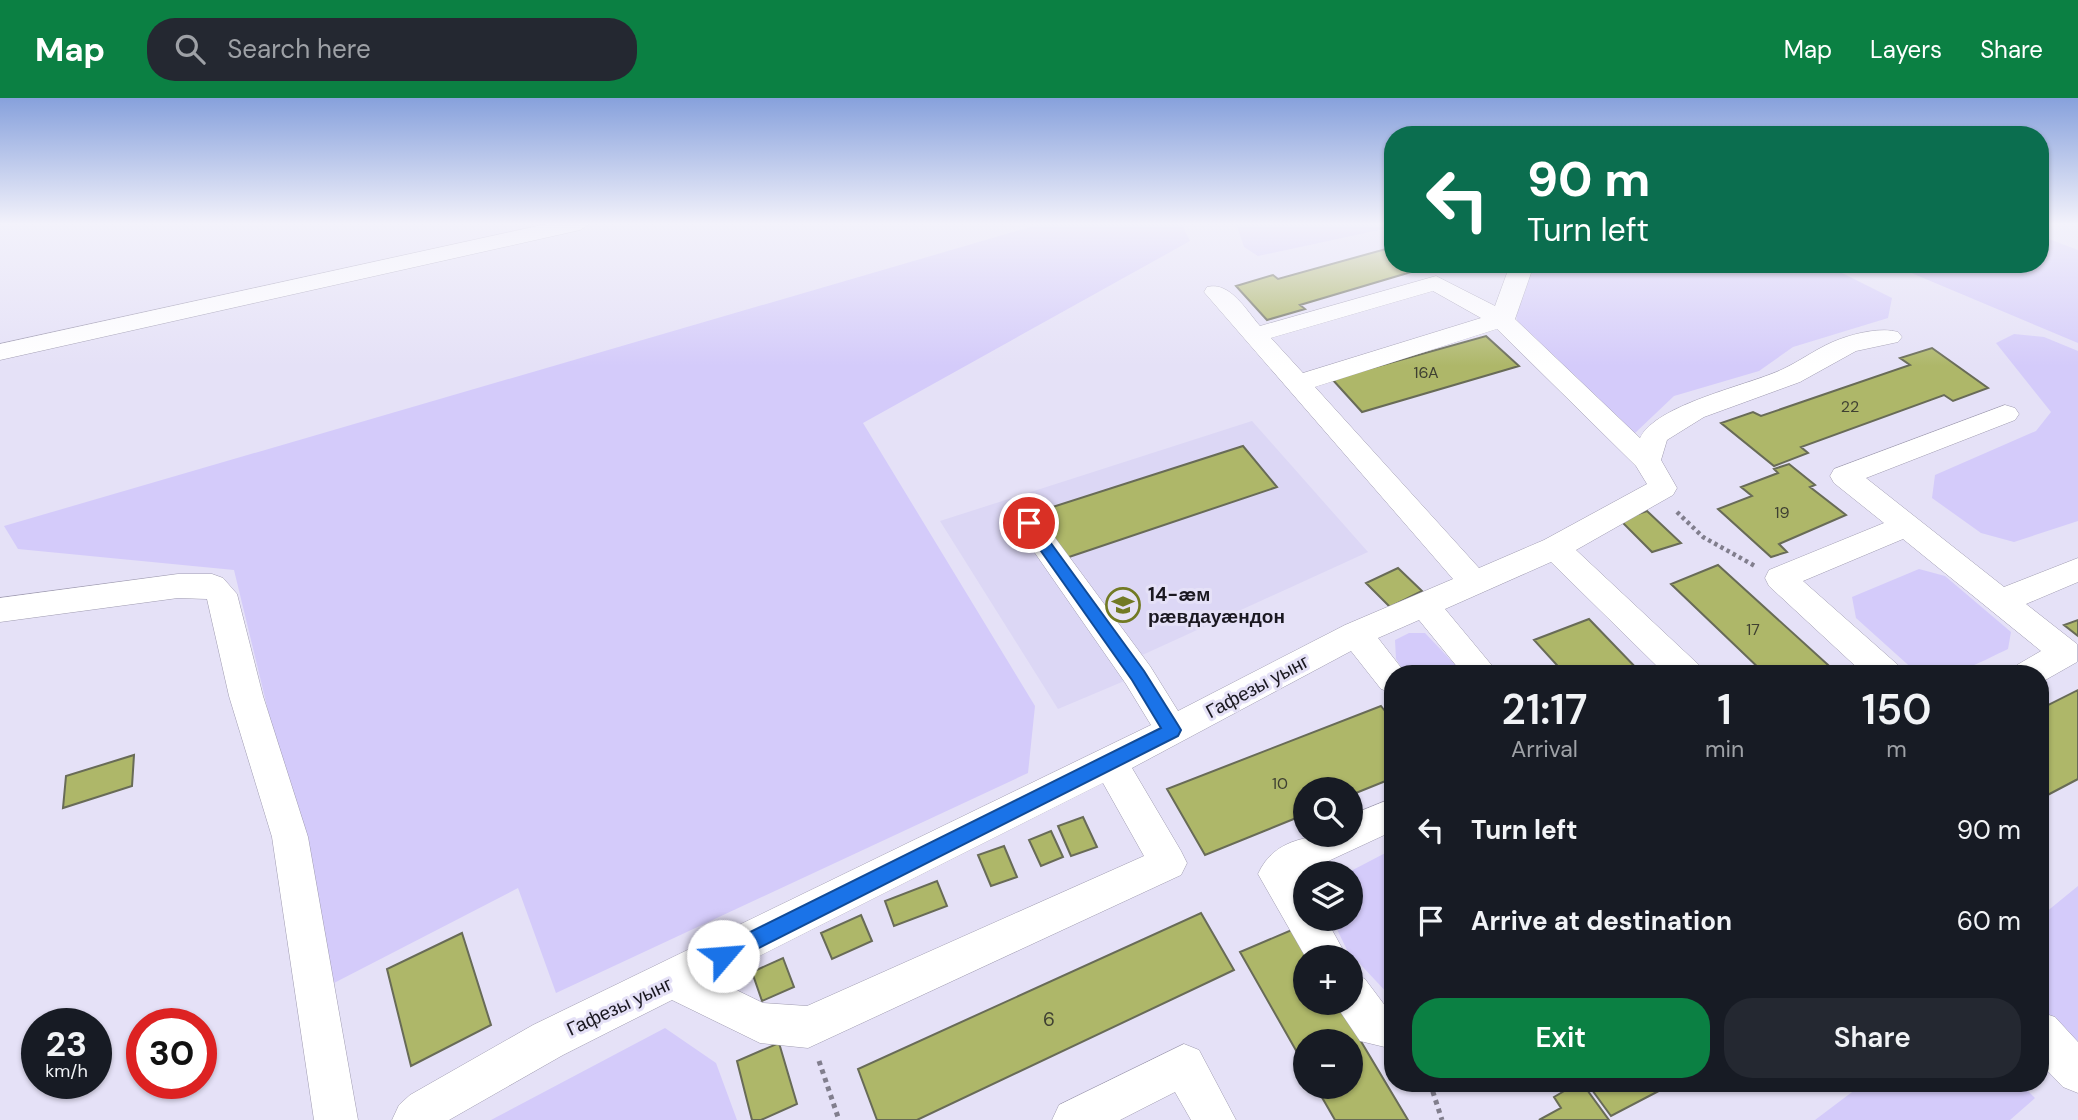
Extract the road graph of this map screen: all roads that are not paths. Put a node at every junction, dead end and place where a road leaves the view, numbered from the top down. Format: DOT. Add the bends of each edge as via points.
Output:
graph roads {
  1 [pos="366,271"];
  2 [pos="1519,273"];
  3 [pos="1216,292"];
  4 [pos="1502,320"];
  5 [pos="1255,335"];
  6 [pos="1889,337"];
  7 [pos="0,352"];
  8 [pos="1298,383"];
  9 [pos="2005,414"];
  10 [pos="1647,460"];
  11 [pos="1029,523"];
  12 [pos="1906,526"];
  13 [pos="1555,548"];
  14 [pos="2078,569"];
  15 [pos="1473,581"];
  16 [pos="2001,601"];
  17 [pos="1423,604"];
  18 [pos="0,610"];
  19 [pos="1356,634"];
  20 [pos="1475,665"];
  21 [pos="1678,665"];
  22 [pos="1876,665"];
  23 [pos="2045,665"];
  24 [pos="1384,669"];
  25 [pos="1172,730"];
  26 [pos="1110,763"];
  27 [pos="1384,818"];
  28 [pos="1363,827"];
  29 [pos="1319,847"];
  30 [pos="1320,945"];
  31 [pos="675,980"];
  32 [pos="1363,1009"];
  33 [pos="1384,1027"];
  34 [pos="2049,1041"];
  35 [pos="2078,1072"];
  36 [pos="335,1120"];
  37 [pos="414,1120"];
  38 [pos="1074,1120"];
  39 [pos="1214,1120"];
  1 -- 7 [label="street"];
  2 -- 4 [label="street"];
  3 -- 5 [label="street"];
  4 -- 5 [label="street" via="1436,283"];
  4 -- 8 [label="street"];
  4 -- 10 [label="street"];
  5 -- 8 [label="street"];
  6 -- 10 [label="street" via="1848,345 1791,376 1694,411 1656,435"];
  8 -- 15 [label="street"];
  9 -- 12 [label="street" via="1844,476"];
  10 -- 13 [label="street, Гафезы уынг" via="1663,488"];
  11 -- 25 [label="street"];
  12 -- 16 [label="street"];
  12 -- 22 [label="street" via="1780,578"];
  13 -- 15 [label="street, Гафезы уынг"];
  13 -- 21 [label="street"];
  14 -- 16 [label="street"];
  15 -- 17 [label="street, Гафезы уынг"];
  16 -- 23 [label="street" via="2066,653"];
  17 -- 19 [label="street, Гафезы уынг"];
  17 -- 20 [label="street"];
  18 -- 36 [label="street" via="178,586 212,586 221,594 246,696 290,837"];
  19 -- 24 [label="street"];
  19 -- 25 [label="street, Гафезы уынг"];
  25 -- 26 [label="street, Гафезы уынг"];
  26 -- 31 [label="street, Гафезы уынг"];
  26 -- 31 [label="street" via="1168,863 808,1027 760,1023"];
  27 -- 28 [label="street"];
  29 -- 30 [label="street" via="1277,874"];
  31 -- 37 [label="street, Гафезы уынг" via="548,1040"];
  32 -- 33 [label="street" via="1376,1026"];
  34 -- 35 [label="street"];
  38 -- 39 [label="street" via="1184,1065"];
}
